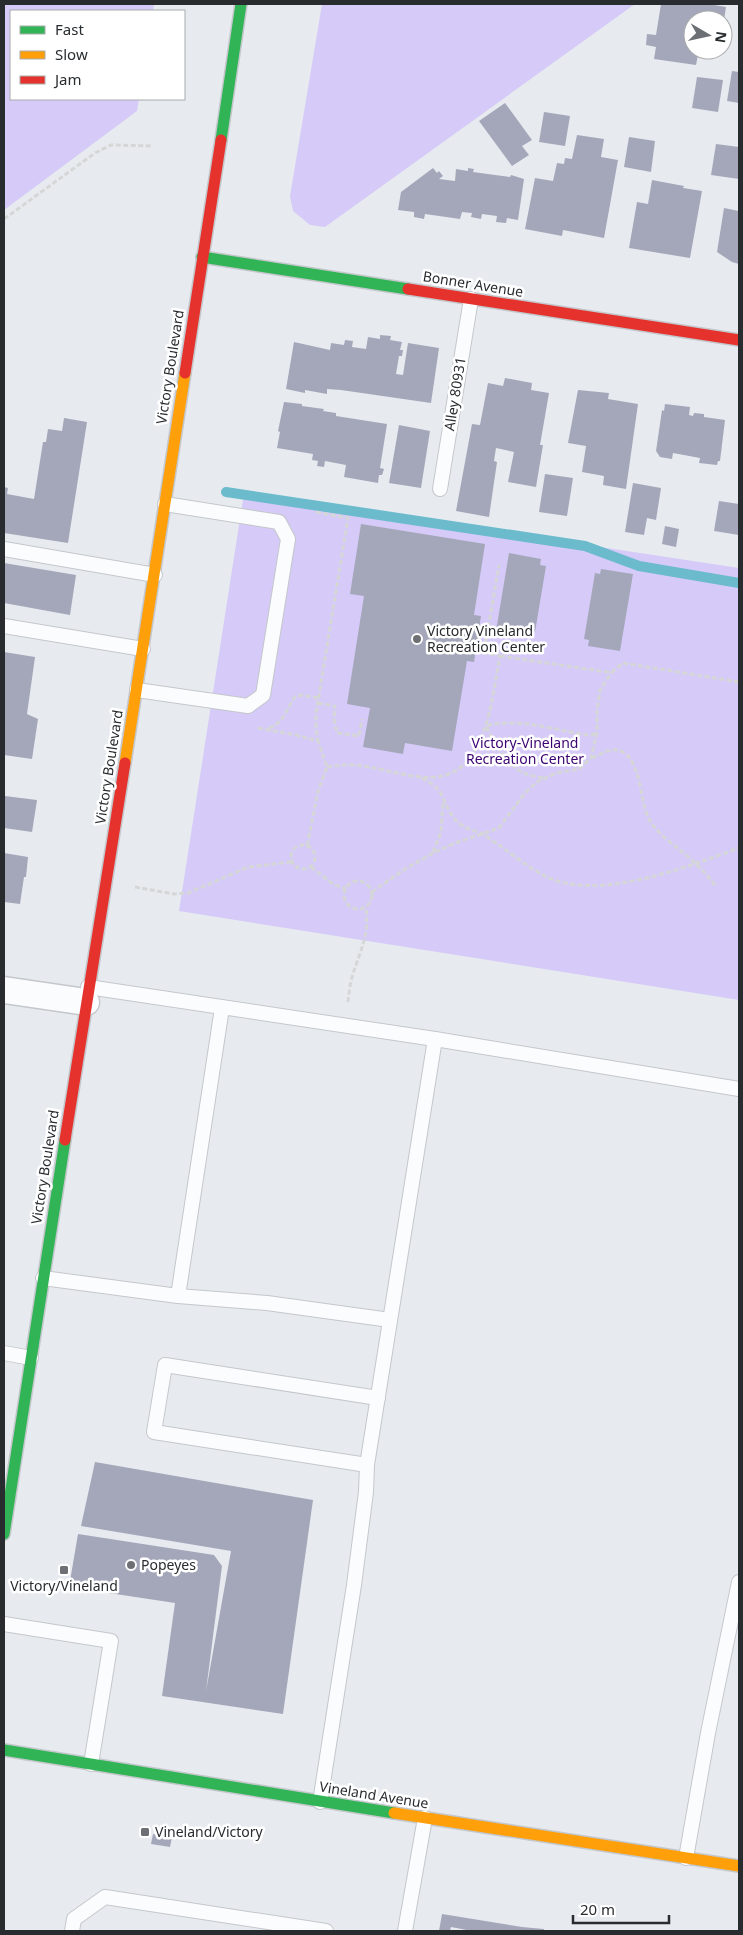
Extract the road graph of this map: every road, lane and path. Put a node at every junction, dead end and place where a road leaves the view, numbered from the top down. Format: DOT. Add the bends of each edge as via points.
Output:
graph roads {
  1 [pos="241,4"];
  2 [pos="154,146"];
  3 [pos="4,219"];
  4 [pos="202,257"];
  5 [pos="471,299"];
  6 [pos="739,340"];
  7 [pos="440,489"];
  8 [pos="164,504"];
  9 [pos="316,512"];
  10 [pos="4,549"];
  11 [pos="499,566"];
  12 [pos="155,575"];
  13 [pos="4,626"];
  14 [pos="143,649"];
  15 [pos="500,656"];
  16 [pos="612,672"];
  17 [pos="739,682"];
  18 [pos="137,690"];
  19 [pos="318,698"];
  20 [pos="318,703"];
  21 [pos="362,719"];
  22 [pos="486,726"];
  23 [pos="252,727"];
  24 [pos="261,728"];
  25 [pos="596,732"];
  26 [pos="318,741"];
  27 [pos="591,758"];
  28 [pos="327,766"];
  29 [pos="421,777"];
  30 [pos="543,778"];
  31 [pos="443,801"];
  32 [pos="482,834"];
  33 [pos="307,846"];
  34 [pos="739,848"];
  35 [pos="433,853"];
  36 [pos="292,862"];
  37 [pos="696,864"];
  38 [pos="311,867"];
  39 [pos="105,883"];
  40 [pos="716,886"];
  41 [pos="346,889"];
  42 [pos="372,892"];
  43 [pos="366,908"];
  44 [pos="4,990"];
  45 [pos="87,995"];
  46 [pos="222,1008"];
  47 [pos="343,1026"];
  48 [pos="435,1039"];
  49 [pos="739,1089"];
  50 [pos="43,1278"];
  51 [pos="178,1296"];
  52 [pos="390,1320"];
  53 [pos="4,1354"];
  54 [pos="31,1358"];
  55 [pos="378,1398"];
  56 [pos="4,1423"];
  57 [pos="20,1425"];
  58 [pos="367,1465"];
  59 [pos="4,1534"];
  60 [pos="739,1582"];
  61 [pos="4,1624"];
  62 [pos="4,1750"];
  63 [pos="91,1764"];
  64 [pos="320,1802"];
  65 [pos="425,1818"];
  66 [pos="686,1858"];
  67 [pos="739,1866"];
  68 [pos="72,1931"];
  69 [pos="326,1931"];
  70 [pos="406,1931"];
  1 -- 4 [label="main road, Victory Boulevard"];
  2 -- 3 [label="path" via="111,145 95,153"];
  4 -- 5 [label="main road, Bonner Avenue"];
  4 -- 8 [label="main road, Victory Boulevard"];
  5 -- 6 [label="main road, Bonner Avenue"];
  5 -- 7 [label="lane, Alley 80931"];
  8 -- 12 [label="main road, Victory Boulevard"];
  8 -- 18 [label="lane" via="279,522 288,539 263,695 248,706"];
  9 -- 19 [label="path" via="348,518"];
  10 -- 12 [label="lane"];
  11 -- 15 [label="path" via="484,653"];
  12 -- 14 [label="main road, Victory Boulevard"];
  13 -- 14 [label="lane"];
  14 -- 18 [label="main road, Victory Boulevard"];
  15 -- 16 [label="path"];
  15 -- 22 [label="path"];
  16 -- 17 [label="path" via="623,663"];
  16 -- 25 [label="path" via="600,690"];
  18 -- 39 [label="main road, Victory Boulevard"];
  19 -- 20 [label="path"];
  19 -- 24 [label="path" via="302,695 295,698 279,722 271,728"];
  20 -- 21 [label="path" via="335,706 337,732 359,736"];
  20 -- 26 [label="path"];
  22 -- 25 [label="path" via="498,722 592,735"];
  22 -- 29 [label="path" via="474,754 456,771 437,778"];
  22 -- 30 [label="path" via="492,740 519,770"];
  23 -- 24 [label="path"];
  24 -- 26 [label="path"];
  25 -- 27 [label="path"];
  26 -- 28 [label="path"];
  27 -- 30 [label="path" via="579,769"];
  27 -- 37 [label="path" via="609,750 622,752 634,764 649,820"];
  28 -- 29 [label="path" via="352,764"];
  28 -- 33 [label="path" via="318,791"];
  29 -- 31 [label="path" via="439,791"];
  30 -- 32 [label="path" via="524,794 499,828"];
  31 -- 32 [label="path" via="454,819"];
  31 -- 35 [label="path" via="441,832"];
  32 -- 35 [label="path"];
  32 -- 37 [label="path" via="548,878 570,883 615,883"];
  33 -- 36 [label="path" via="299,846 292,851"];
  33 -- 38 [label="path" via="315,855"];
  34 -- 37 [label="path"];
  35 -- 42 [label="path"];
  36 -- 38 [label="path" via="300,869"];
  36 -- 39 [label="path" via="248,867 188,893 174,894"];
  37 -- 40 [label="path"];
  38 -- 41 [label="path"];
  39 -- 45 [label="main road, Victory Boulevard"];
  41 -- 42 [label="path" via="350,883 359,881 368,884"];
  41 -- 43 [label="path" via="344,896 348,905 356,909"];
  42 -- 43 [label="path" via="372,901"];
  43 -- 47 [label="path" via="366,934 353,974"];
  44 -- 45 [label="street"];
  45 -- 46 [label="lane"];
  45 -- 50 [label="main road, Victory Boulevard"];
  46 -- 47 [label="lane"];
  46 -- 51 [label="lane"];
  47 -- 48 [label="lane"];
  48 -- 49 [label="lane"];
  48 -- 52 [label="lane"];
  50 -- 51 [label="lane"];
  50 -- 54 [label="main road, Victory Boulevard"];
  51 -- 52 [label="lane" via="267,1303"];
  52 -- 55 [label="lane"];
  53 -- 54 [label="lane"];
  54 -- 57 [label="main road, Victory Boulevard"];
  55 -- 58 [label="lane"];
  55 -- 58 [label="lane" via="165,1365 154,1432"];
  56 -- 57 [label="lane"];
  57 -- 59 [label="main road, Victory Boulevard"];
  58 -- 64 [label="lane" via="354,1585"];
  60 -- 66 [label="lane"];
  61 -- 63 [label="lane" via="111,1641"];
  62 -- 63 [label="main road, Vineland Avenue"];
  63 -- 64 [label="main road, Vineland Avenue"];
  64 -- 65 [label="main road, Vineland Avenue"];
  65 -- 66 [label="main road, Vineland Avenue"];
  65 -- 70 [label="lane"];
  66 -- 67 [label="main road, Vineland Avenue"];
  68 -- 69 [label="lane" via="74,1919 105,1897"];
}
